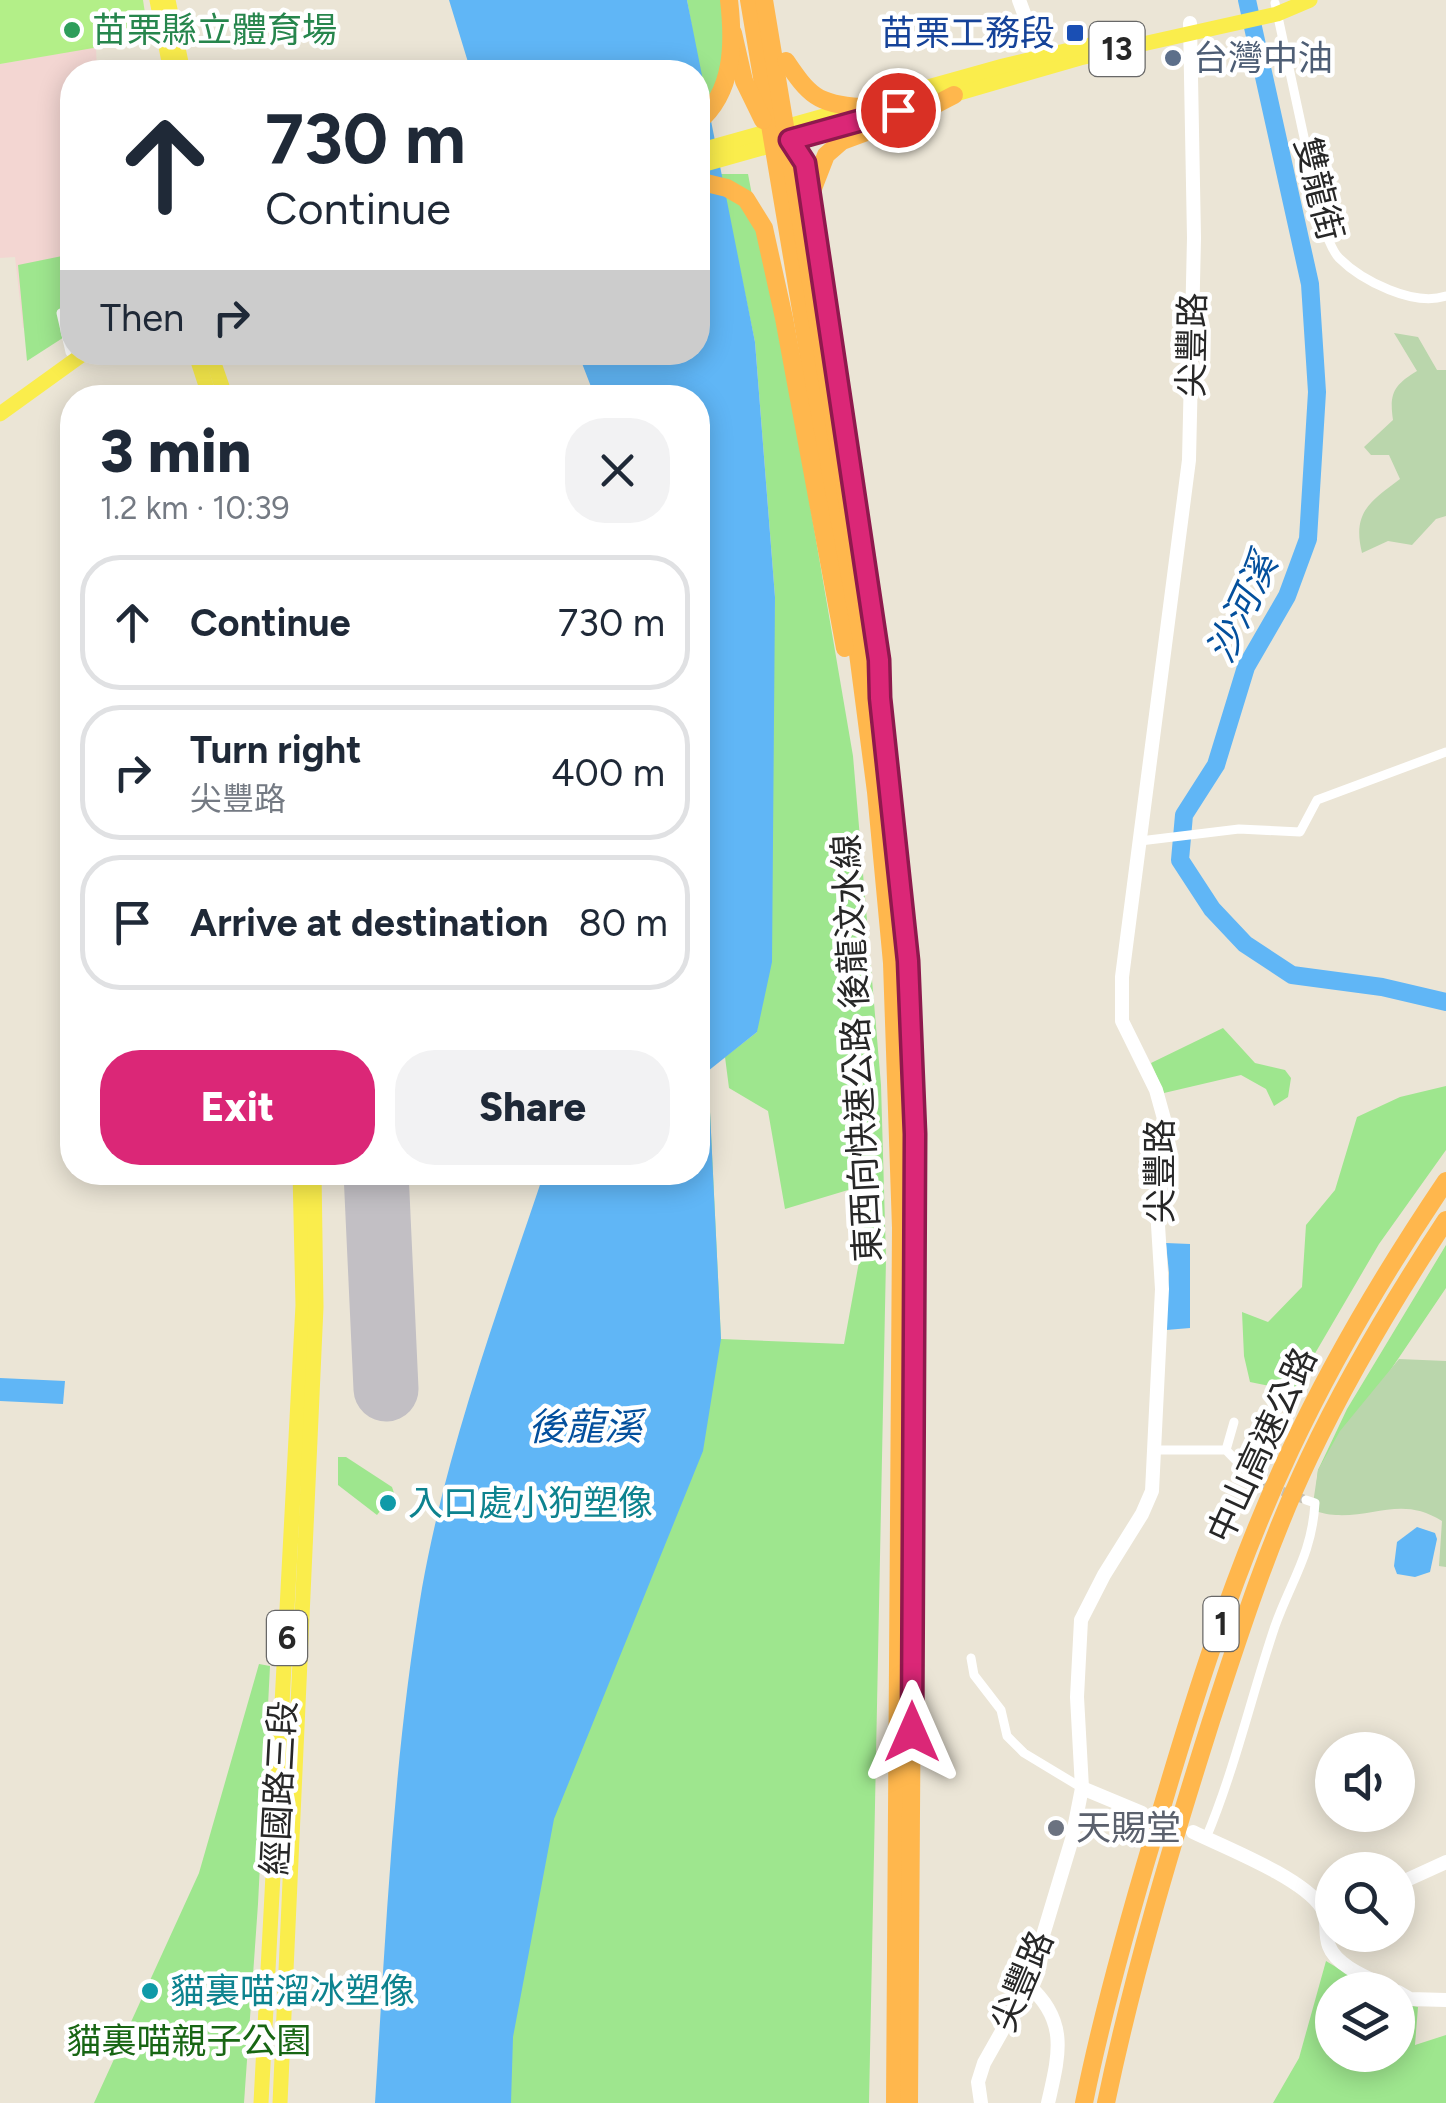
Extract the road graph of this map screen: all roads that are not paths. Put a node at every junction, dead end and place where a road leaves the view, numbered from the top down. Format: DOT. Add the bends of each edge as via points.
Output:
graph roads {
  1 [pos="157,0"];
  2 [pos="168,0"];
  3 [pos="729,0"];
  4 [pos="749,0"];
  5 [pos="764,0"];
  6 [pos="775,0"];
  7 [pos="1020,0"];
  8 [pos="1310,0"];
  9 [pos="1280,6"];
  10 [pos="1190,28"];
  11 [pos="170,29"];
  12 [pos="733,32"];
  13 [pos="171,60"];
  14 [pos="179,60"];
  15 [pos="786,61"];
  16 [pos="1042,62"];
  17 [pos="954,95"];
  18 [pos="860,107"];
  19 [pos="710,108"];
  20 [pos="771,138"];
  21 [pos="710,149"];
  22 [pos="710,161"];
  23 [pos="710,184"];
  24 [pos="810,196"];
  25 [pos="1446,296"];
  26 [pos="784,318"];
  27 [pos="60,363"];
  28 [pos="61,365"];
  29 [pos="0,401"];
  30 [pos="0,414"];
  31 [pos="880,698"];
  32 [pos="1446,752"];
  33 [pos="876,792"];
  34 [pos="1140,840"];
  35 [pos="1446,1181"];
  36 [pos="300,1185"];
  37 [pos="314,1185"];
  38 [pos="1446,1220"];
  39 [pos="1234,1422"];
  40 [pos="1153,1450"];
  41 [pos="1226,1450"];
  42 [pos="1257,1482"];
  43 [pos="1306,1500"];
  44 [pos="971,1658"];
  45 [pos="1082,1788"];
  46 [pos="1142,1813"];
  47 [pos="1200,1835"];
  48 [pos="1446,1862"];
  49 [pos="1415,1876"];
  50 [pos="1315,1898"];
  51 [pos="1332,1952"];
  52 [pos="1360,1972"];
  53 [pos="1028,1986"];
  54 [pos="1415,1999"];
  55 [pos="1446,2000"];
  56 [pos="903,2041"];
  57 [pos="261,2103"];
  58 [pos="280,2103"];
  59 [pos="884,2103"];
  60 [pos="895,2103"];
  61 [pos="909,2103"];
  62 [pos="921,2103"];
  63 [pos="981,2103"];
  64 [pos="1048,2103"];
  65 [pos="1084,2103"];
  66 [pos="1106,2103"];
  1 -- 11 [label="main road"];
  2 -- 11 [label="main road"];
  3 -- 12 [label="highway"];
  4 -- 33 [label="highway, 東西向快速公路 後龍汶水線"];
  5 -- 31 [label="highway, 東西向快速公路 後龍汶水線"];
  6 -- 15 [label="highway"];
  7 -- 16 [label="street"];
  8 -- 9 [label="main road, 13"];
  9 -- 10 [label="main road, 13"];
  9 -- 25 [label="street, 雙龍街" via="1324,230 1337,256 1401,295"];
  10 -- 16 [label="main road, 13"];
  10 -- 34 [label="street, 尖豐路" via="1189,460"];
  11 -- 13 [label="main road"];
  11 -- 14 [label="main road"];
  12 -- 19 [label="highway" via="727,77"];
  12 -- 20 [label="highway" via="744,81"];
  15 -- 18 [label="highway" via="810,94 831,105"];
  15 -- 20 [label="highway"];
  16 -- 17 [label="main road, 13"];
  16 -- 18 [label="main road, 13"];
  17 -- 20 [label="main road, 13"];
  17 -- 24 [label="highway" via="842,142 826,155"];
  18 -- 20 [label="main road, 13"];
  20 -- 21 [label="main road, 13"];
  20 -- 22 [label="main road, 13"];
  20 -- 24 [label="highway" via="805,163"];
  20 -- 26 [label="highway"];
  23 -- 26 [label="highway" via="746,199 764,228"];
  24 -- 31 [label="highway"];
  26 -- 33 [label="highway"];
  27 -- 29 [label="main road"];
  28 -- 30 [label="main road"];
  31 -- 56 [label="highway, 東西向快速公路 後龍汶水線" via="908,961 915,1134"];
  32 -- 34 [label="street" via="1317,800 1300,832 1239,829"];
  33 -- 56 [label="highway, 東西向快速公路 後龍汶水線" via="892,962 902,1228"];
  34 -- 40 [label="street, 尖豐路" via="1122,1021 1166,1126 1157,1209 1162,1289"];
  35 -- 65 [label="highway, 中山高速公路 / 1" via="1326,1378 1247,1553 1167,1789"];
  36 -- 57 [label="main road, 經國路三段 / 6" via="303,1306"];
  37 -- 58 [label="main road, 經國路三段 / 6" via="316,1306"];
  38 -- 66 [label="highway, 中山高速公路 / 1" via="1346,1388 1260,1576 1187,1796"];
  39 -- 41 [label="street"];
  40 -- 41 [label="street"];
  40 -- 45 [label="street, 尖豐路" via="1152,1491 1081,1620"];
  41 -- 42 [label="street"];
  43 -- 47 [label="street" via="1315,1503 1313,1534 1276,1623 1223,1797"];
  44 -- 45 [label="street" via="974,1675 1001,1710 1007,1736"];
  45 -- 46 [label="street"];
  45 -- 53 [label="street, 尖豐路"];
  47 -- 50 [label="street"];
  48 -- 49 [label="street"];
  51 -- 52 [label="street"];
  53 -- 63 [label="street, 尖豐路" via="984,2063"];
  53 -- 64 [label="street" via="1057,2022"];
  54 -- 55 [label="street"];
  56 -- 59 [label="highway" via="889,2051"];
  56 -- 60 [label="highway, 東西向快速公路 後龍汶水線"];
  56 -- 61 [label="highway, 東西向快速公路 後龍汶水線"];
  56 -- 62 [label="highway" via="920,2069"];
}
